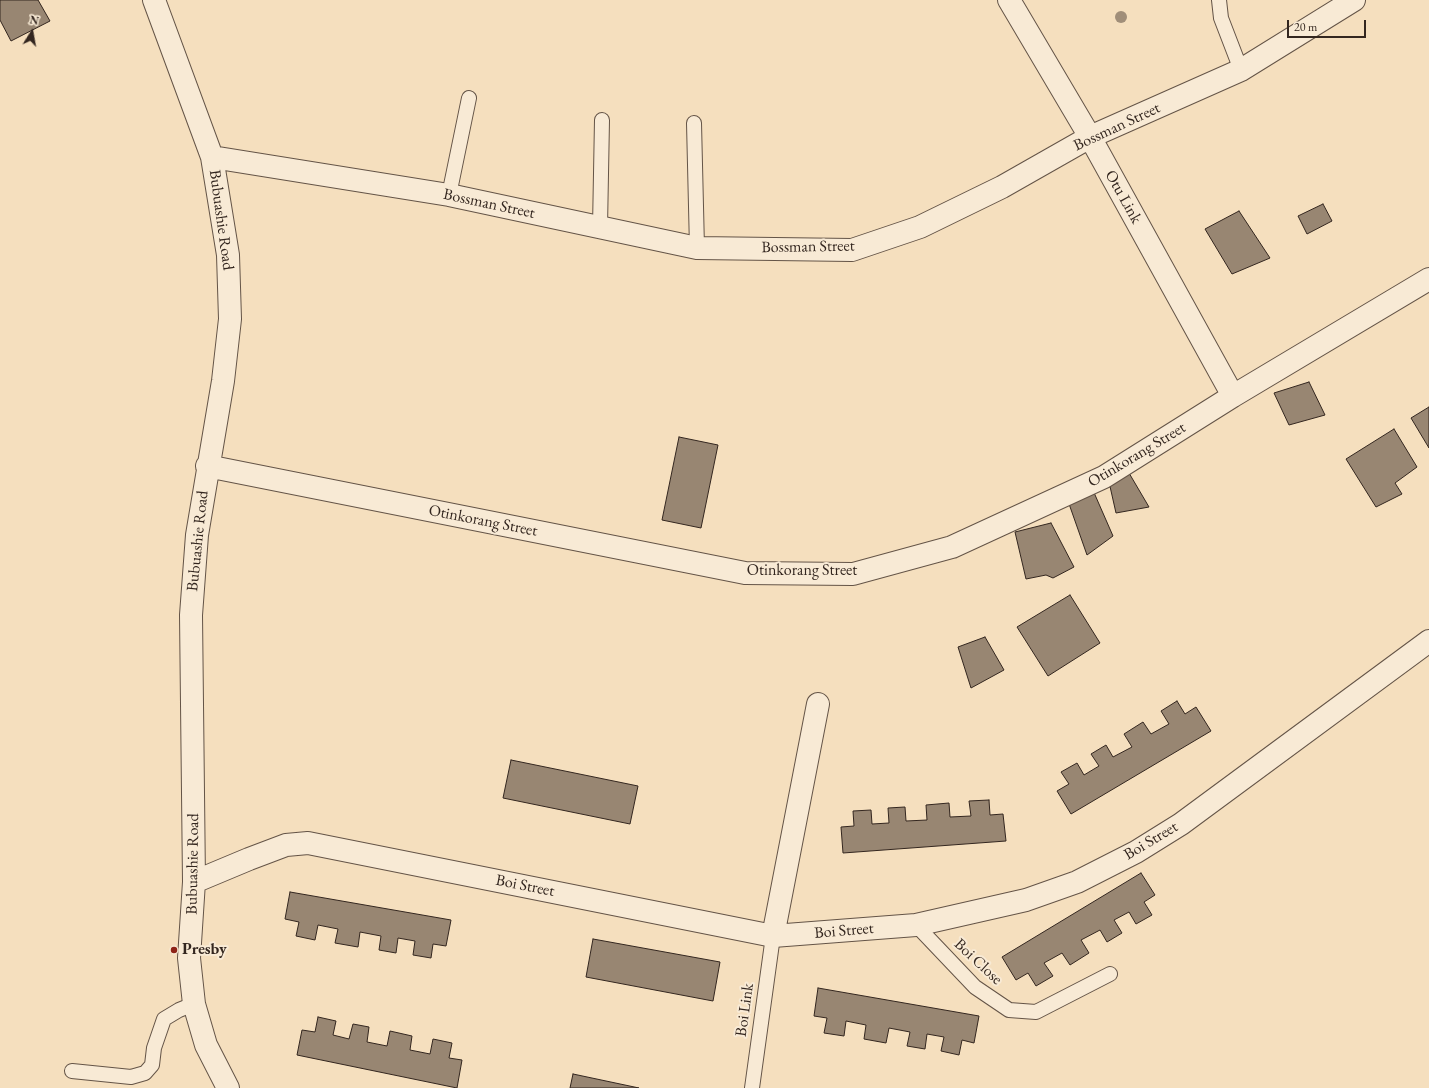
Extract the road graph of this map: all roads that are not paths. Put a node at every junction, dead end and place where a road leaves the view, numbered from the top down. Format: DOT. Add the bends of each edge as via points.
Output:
graph roads {
  1 [pos="154,0"];
  2 [pos="1009,0"];
  3 [pos="1220,0"];
  4 [pos="1351,1"];
  5 [pos="1241,70"];
  6 [pos="469,98"];
  7 [pos="602,120"];
  8 [pos="694,123"];
  9 [pos="1090,137"];
  10 [pos="212,157"];
  11 [pos="450,195"];
  12 [pos="600,227"];
  13 [pos="697,248"];
  14 [pos="1429,279"];
  15 [pos="1233,396"];
  16 [pos="208,466"];
  17 [pos="1429,641"];
  18 [pos="818,704"];
  19 [pos="194,882"];
  20 [pos="916,925"];
  21 [pos="773,936"];
  22 [pos="1110,974"];
  23 [pos="194,1004"];
  24 [pos="72,1071"];
  25 [pos="228,1088"];
  26 [pos="752,1088"];
  1 -- 10 [label="street, Bubuashie Road"];
  2 -- 9 [label="street, Otu Link"];
  3 -- 5 [label="lane" via="1221,18"];
  4 -- 5 [label="street, Bossman Street"];
  5 -- 9 [label="street, Bossman Street"];
  6 -- 11 [label="lane"];
  7 -- 12 [label="lane"];
  8 -- 13 [label="lane"];
  9 -- 13 [label="street, Bossman Street" via="1002,188 920,227 852,250"];
  9 -- 15 [label="street, Otu Link"];
  10 -- 11 [label="street, Bossman Street"];
  10 -- 16 [label="street, Bubuashie Road" via="228,254 230,319 224,381"];
  11 -- 12 [label="street, Bossman Street"];
  12 -- 13 [label="street, Bossman Street"];
  14 -- 15 [label="street, Otinkorang Street"];
  15 -- 16 [label="street, Otinkorang Street" via="1104,478 952,547 853,574 745,573"];
  16 -- 19 [label="street, Bubuashie Road" via="197,535 191,615"];
  17 -- 20 [label="street, Boi Street" via="1181,824 1136,852 1077,882 1026,900"];
  18 -- 21 [label="street"];
  19 -- 21 [label="street, Boi Street" via="286,845 308,842"];
  19 -- 23 [label="street, Bubuashie Road" via="190,958"];
  20 -- 21 [label="street, Boi Street"];
  20 -- 22 [label="lane, Boi Close" via="975,987 1009,1010 1036,1012"];
  21 -- 26 [label="lane, Boi Link"];
  23 -- 24 [label="lane" via="164,1019 154,1048 152,1065 145,1073 131,1077"];
  23 -- 25 [label="street, Bubuashie Road" via="206,1045"];
}
